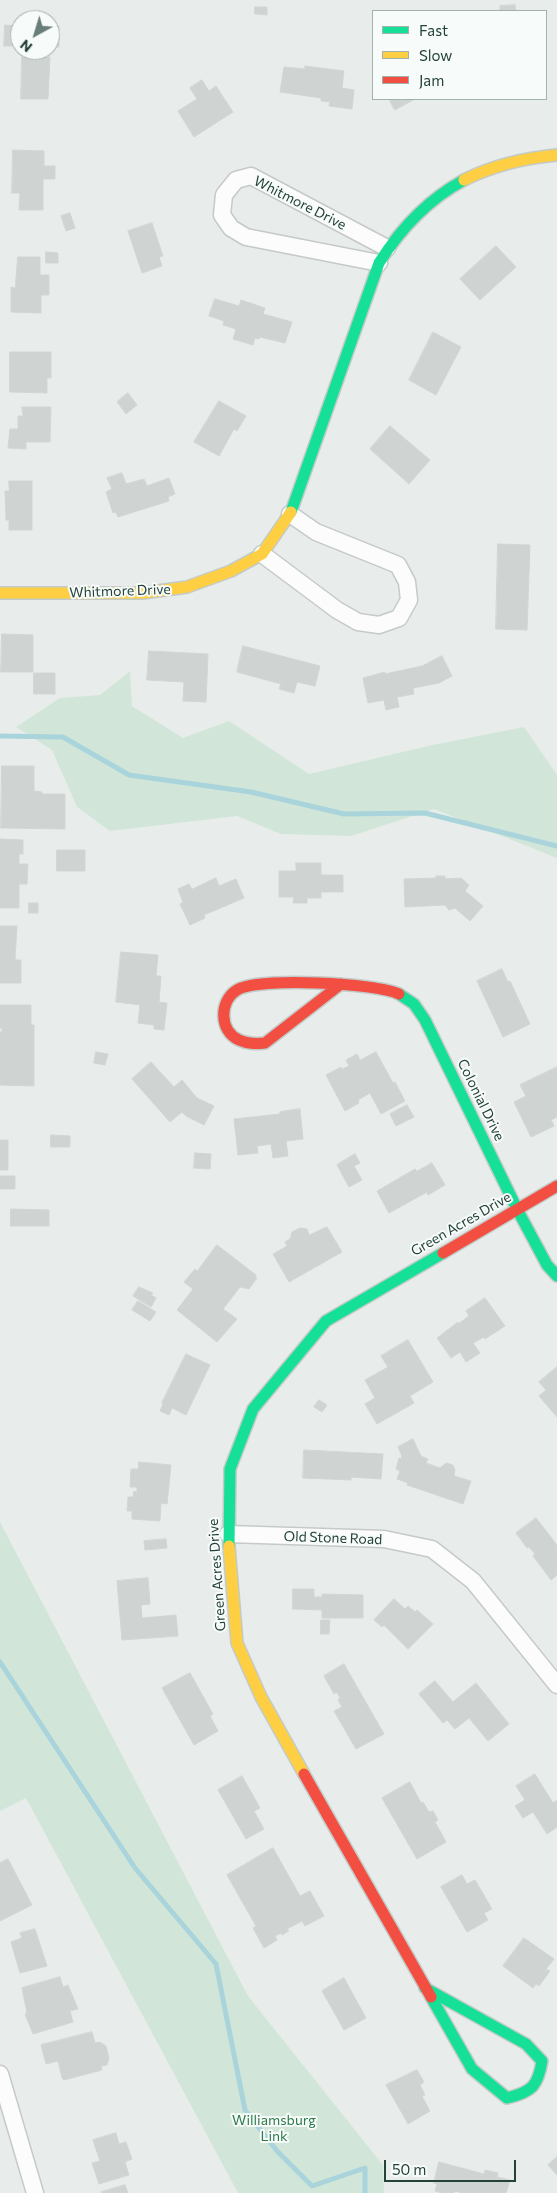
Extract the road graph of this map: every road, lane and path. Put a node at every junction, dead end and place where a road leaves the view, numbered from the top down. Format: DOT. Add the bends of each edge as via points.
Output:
graph roads {
  1 [pos="557,155"];
  2 [pos="387,248"];
  3 [pos="379,263"];
  4 [pos="290,514"];
  5 [pos="262,554"];
  6 [pos="0,593"];
  7 [pos="341,984"];
  8 [pos="557,1186"];
  9 [pos="517,1209"];
  10 [pos="557,1276"];
  11 [pos="228,1534"];
  12 [pos="557,1685"];
  13 [pos="425,1988"];
  14 [pos="0,2074"];
  15 [pos="35,2193"];
  1 -- 2 [label="street, Whitmore Drive" via="497,165 460,182 424,206"];
  2 -- 3 [label="street, Whitmore Drive"];
  2 -- 3 [label="street, Whitmore Drive" via="252,176 236,180 224,196 222,215 231,228 246,237"];
  3 -- 4 [label="street, Whitmore Drive"];
  4 -- 5 [label="street, Whitmore Drive"];
  4 -- 5 [label="street" via="316,532 398,565 407,582 409,600 398,618 379,625 358,622"];
  5 -- 6 [label="street, Whitmore Drive" via="232,571 187,588 144,593"];
  7 -- 7 [label="street, Colonial Drive" via="252,985 240,988 225,1004 225,1026 232,1036 246,1044 265,1043"];
  7 -- 9 [label="street, Colonial Drive" via="384,988 411,1001 421,1013"];
  8 -- 9 [label="street, Green Acres Drive"];
  9 -- 10 [label="street, Colonial Drive" via="547,1265"];
  9 -- 11 [label="street, Green Acres Drive" via="326,1320 253,1409 230,1469"];
  11 -- 12 [label="street, Old Stone Road" via="384,1539 432,1549 473,1581"];
  11 -- 13 [label="street, Green Acres Drive" via="237,1642 261,1697"];
  13 -- 13 [label="street, Green Acres Drive" via="472,2069 507,2098 526,2094 540,2079 542,2062 526,2044"];
  14 -- 15 [label="street"];
}
